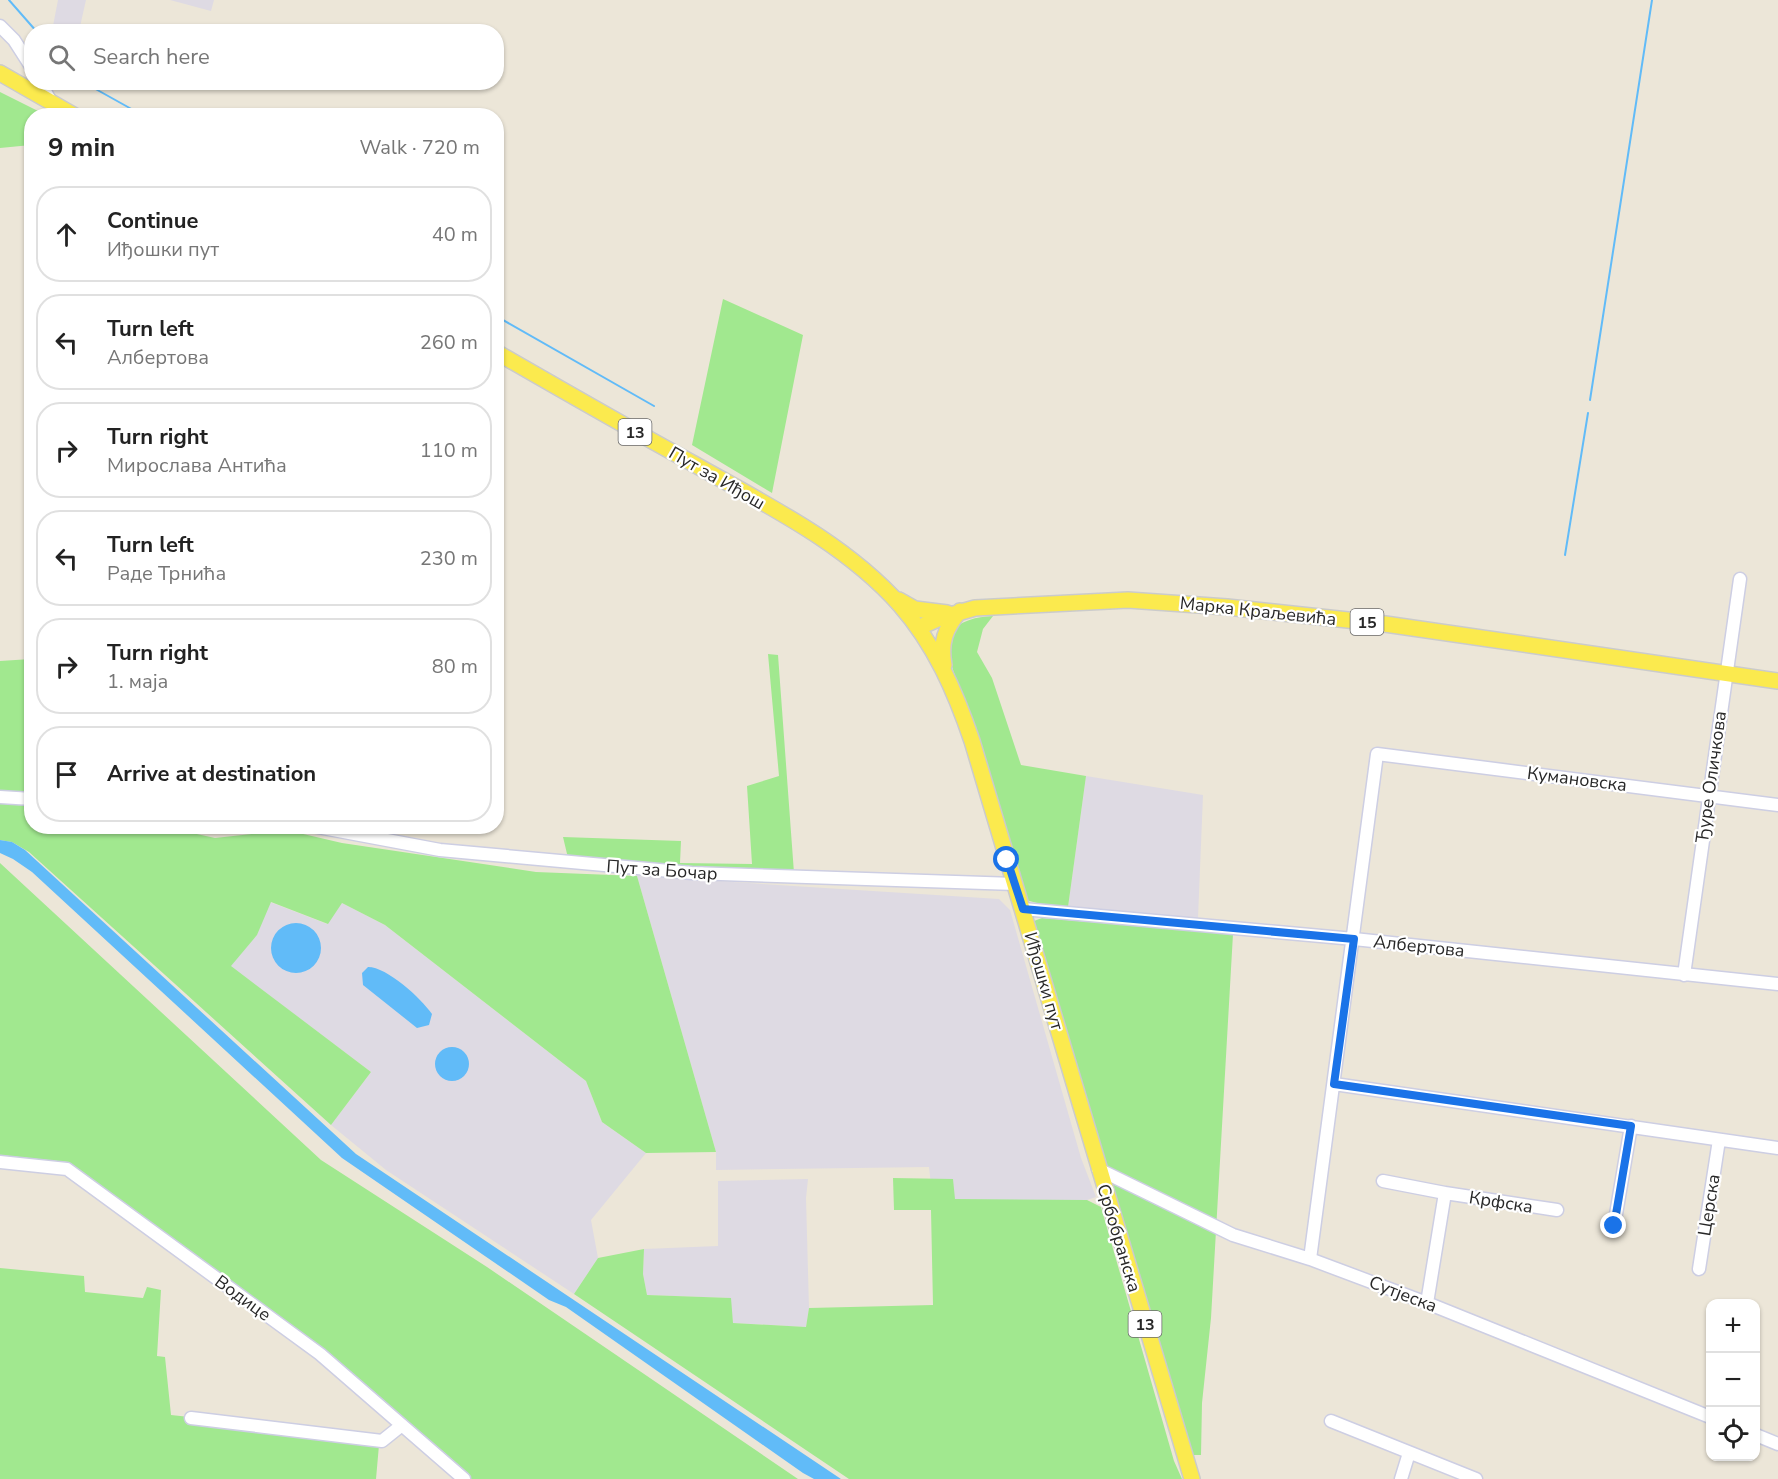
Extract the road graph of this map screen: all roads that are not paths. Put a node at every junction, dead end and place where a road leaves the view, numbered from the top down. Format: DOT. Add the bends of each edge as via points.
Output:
graph roads {
  1 [pos="0,26"];
  2 [pos="24,56"];
  3 [pos="0,73"];
  4 [pos="24,87"];
  5 [pos="30,90"];
  6 [pos="44,90"];
  7 [pos="51,102"];
  8 [pos="61,108"];
  9 [pos="504,357"];
  10 [pos="1740,579"];
  11 [pos="890,595"];
  12 [pos="956,612"];
  13 [pos="918,628"];
  14 [pos="945,671"];
  15 [pos="1726,675"];
  16 [pos="1778,681"];
  17 [pos="1707,796"];
  18 [pos="0,797"];
  19 [pos="24,798"];
  20 [pos="1778,805"];
  21 [pos="355,834"];
  22 [pos="1015,884"];
  23 [pos="1023,909"];
  24 [pos="1354,939"];
  25 [pos="1684,975"];
  26 [pos="1778,984"];
  27 [pos="1334,1084"];
  28 [pos="1631,1126"];
  29 [pos="1719,1140"];
  30 [pos="1778,1148"];
  31 [pos="0,1162"];
  32 [pos="1098,1169"];
  33 [pos="1383,1181"];
  34 [pos="1445,1193"];
  35 [pos="1557,1210"];
  36 [pos="1614,1226"];
  37 [pos="1310,1259"];
  38 [pos="1699,1269"];
  39 [pos="1427,1303"];
  40 [pos="1706,1415"];
  41 [pos="191,1418"];
  42 [pos="1331,1421"];
  43 [pos="402,1425"];
  44 [pos="1760,1437"];
  45 [pos="1778,1444"];
  46 [pos="1409,1453"];
  47 [pos="464,1479"];
  48 [pos="1192,1479"];
  49 [pos="1401,1479"];
  50 [pos="1476,1479"];
  1 -- 2 [label="street"];
  3 -- 4 [label="main road"];
  5 -- 7 [label="main road"];
  6 -- 7 [label="street"];
  7 -- 8 [label="main road"];
  9 -- 11 [label="main road, Пут за Иђош / 13" via="784,516 849,559"];
  10 -- 15 [label="street, Ђуре Оличкова"];
  11 -- 12 [label="main road" via="915,609"];
  11 -- 13 [label="main road, Пут за Иђош / 13"];
  12 -- 13 [label="main road, Марка Краљевића / 15"];
  12 -- 14 [label="main road" via="944,634"];
  12 -- 15 [label="main road, Марка Краљевића / 15" via="988,606 1128,600 1227,607 1514,641"];
  13 -- 14 [label="main road, Иђошки пут / 13"];
  14 -- 22 [label="main road, Иђошки пут / 13" via="972,741"];
  15 -- 16 [label="main road, Марка Краљевића / 15"];
  15 -- 17 [label="street, Ђуре Оличкова"];
  17 -- 20 [label="street, Кумановска"];
  17 -- 24 [label="street, Кумановска" via="1377,754"];
  17 -- 25 [label="street, Ђуре Оличкова"];
  18 -- 19 [label="street"];
  21 -- 22 [label="street, Пут за Бочар" via="440,850 680,872"];
  22 -- 23 [label="main road, Иђошки пут / 13"];
  23 -- 24 [label="street, Албертова"];
  23 -- 32 [label="main road, Иђошки пут / 13"];
  24 -- 25 [label="street, Албертова"];
  24 -- 27 [label="street"];
  25 -- 26 [label="street, Албертова"];
  27 -- 28 [label="street"];
  27 -- 37 [label="street"];
  28 -- 29 [label="street"];
  28 -- 36 [label="street"];
  29 -- 30 [label="street"];
  29 -- 38 [label="street, Церска"];
  31 -- 43 [label="street, Водице" via="67,1169 320,1354"];
  32 -- 37 [label="street, Сутјеска" via="1233,1234"];
  32 -- 48 [label="main road, Србобранска / 13"];
  33 -- 34 [label="street, Крфска"];
  34 -- 35 [label="street, Крфска"];
  34 -- 39 [label="street, Крфска"];
  37 -- 39 [label="street, Сутјеска"];
  39 -- 40 [label="street, Сутјеска"];
  41 -- 43 [label="street" via="382,1441"];
  42 -- 46 [label="street"];
  43 -- 47 [label="street, Водице"];
  44 -- 45 [label="street"];
  46 -- 49 [label="street"];
  46 -- 50 [label="street"];
}
